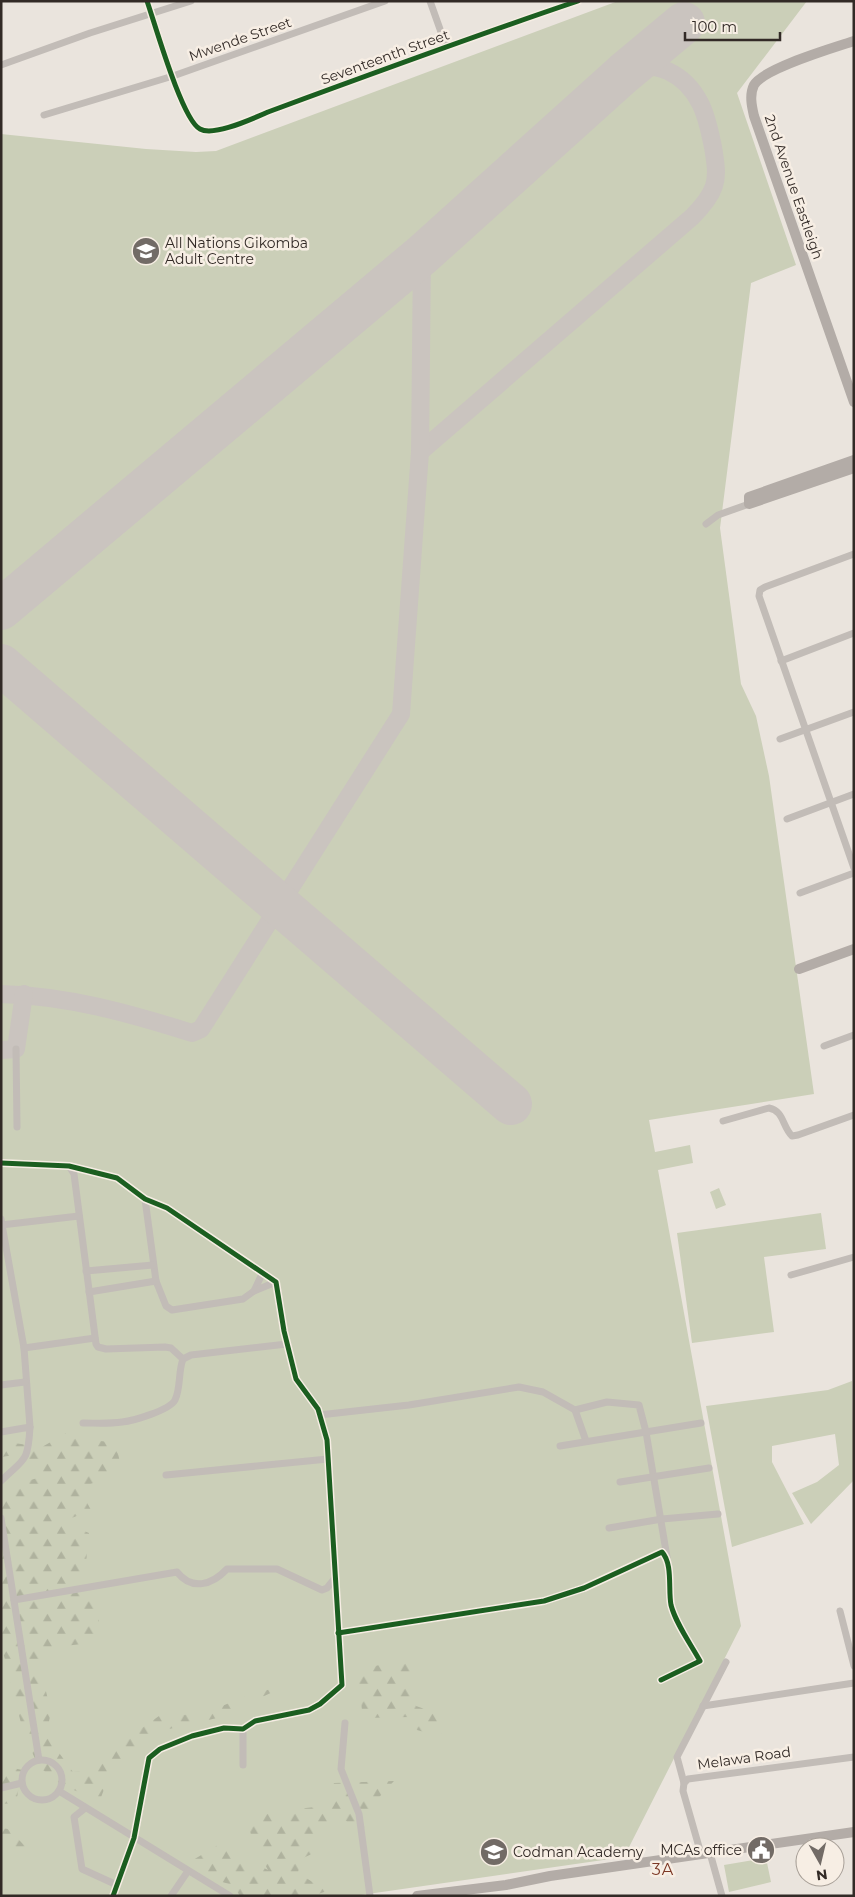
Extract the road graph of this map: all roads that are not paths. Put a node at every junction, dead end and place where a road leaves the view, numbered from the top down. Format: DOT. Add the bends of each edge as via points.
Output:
graph roads {
  1 [pos="147,1"];
  2 [pos="191,1"];
  3 [pos="386,1"];
  4 [pos="430,1"];
  5 [pos="578,1"];
  6 [pos="152,15"];
  7 [pos="854,41"];
  8 [pos="446,46"];
  9 [pos="1,65"];
  10 [pos="173,76"];
  11 [pos="44,115"];
  12 [pos="854,402"];
  13 [pos="854,460"];
  14 [pos="854,468"];
  15 [pos="749,504"];
  16 [pos="706,524"];
  17 [pos="854,554"];
  18 [pos="854,633"];
  19 [pos="780,661"];
  20 [pos="854,712"];
  21 [pos="805,730"];
  22 [pos="780,739"];
  23 [pos="854,794"];
  24 [pos="830,802"];
  25 [pos="787,819"];
  26 [pos="854,868"];
  27 [pos="854,873"];
  28 [pos="800,893"];
  29 [pos="854,949"];
  30 [pos="798,969"];
  31 [pos="854,1035"];
  32 [pos="824,1046"];
  33 [pos="16,1049"];
  34 [pos="854,1115"];
  35 [pos="723,1120"];
  36 [pos="17,1126"];
  37 [pos="1,1163"];
  38 [pos="69,1166"];
  39 [pos="145,1199"];
  40 [pos="79,1216"];
  41 [pos="1,1219"];
  42 [pos="2,1225"];
  43 [pos="854,1257"];
  44 [pos="153,1265"];
  45 [pos="86,1271"];
  46 [pos="262,1274"];
  47 [pos="791,1275"];
  48 [pos="156,1281"];
  49 [pos="276,1282"];
  50 [pos="89,1292"];
  51 [pos="254,1292"];
  52 [pos="95,1338"];
  53 [pos="287,1344"];
  54 [pos="24,1348"];
  55 [pos="183,1359"];
  56 [pos="26,1382"];
  57 [pos="1,1385"];
  58 [pos="575,1410"];
  59 [pos="319,1415"];
  60 [pos="83,1423"];
  61 [pos="701,1423"];
  62 [pos="30,1427"];
  63 [pos="1,1432"];
  64 [pos="646,1432"];
  65 [pos="586,1441"];
  66 [pos="560,1446"];
  67 [pos="328,1459"];
  68 [pos="709,1468"];
  69 [pos="166,1475"];
  70 [pos="654,1477"];
  71 [pos="1,1481"];
  72 [pos="620,1482"];
  73 [pos="718,1514"];
  74 [pos="1,1518"];
  75 [pos="662,1519"];
  76 [pos="610,1528"];
  77 [pos="668,1567"];
  78 [pos="335,1578"];
  79 [pos="14,1600"];
  80 [pos="840,1611"];
  81 [pos="338,1633"];
  82 [pos="726,1662"];
  83 [pos="854,1666"];
  84 [pos="661,1680"];
  85 [pos="854,1683"];
  86 [pos="703,1706"];
  87 [pos="345,1723"];
  88 [pos="243,1728"];
  89 [pos="854,1757"];
  90 [pos="39,1760"];
  91 [pos="244,1765"];
  92 [pos="22,1783"];
  93 [pos="684,1783"];
  94 [pos="1,1788"];
  95 [pos="59,1791"];
  96 [pos="84,1808"];
  97 [pos="854,1832"];
  98 [pos="134,1838"];
  99 [pos="706,1854"];
  100 [pos="188,1871"];
  101 [pos="117,1885"];
  102 [pos="479,1892"];
  103 [pos="113,1896"];
  104 [pos="171,1896"];
  105 [pos="230,1896"];
  106 [pos="370,1896"];
  107 [pos="417,1896"];
  108 [pos="722,1896"];
  1 -- 6 [label="street"];
  2 -- 6 [label="street"];
  3 -- 10 [label="street, Mwende Street"];
  4 -- 8 [label="street"];
  5 -- 8 [label="street, Seventeenth Street"];
  6 -- 9 [label="street"];
  6 -- 10 [label="street"];
  7 -- 12 [label="main road, 2nd Avenue Eastleigh" via="768,73 758,80 751,92 754,116"];
  8 -- 10 [label="street, Seventeenth Street" via="216,131 200,129 193,123"];
  10 -- 11 [label="street, Mwende Street"];
  13 -- 15 [label="main road" via="748,497"];
  14 -- 15 [label="main road"];
  15 -- 16 [label="street" via="718,515"];
  17 -- 19 [label="street" via="765,587 759,593"];
  18 -- 19 [label="street"];
  19 -- 21 [label="street"];
  20 -- 21 [label="street"];
  21 -- 22 [label="street"];
  21 -- 24 [label="street"];
  23 -- 24 [label="street"];
  24 -- 25 [label="street"];
  24 -- 26 [label="street"];
  27 -- 28 [label="street"];
  29 -- 30 [label="main road"];
  31 -- 32 [label="street"];
  33 -- 36 [label="street"];
  34 -- 35 [label="street" via="792,1136 786,1130 782,1116 769,1108"];
  37 -- 38 [label="street"];
  38 -- 39 [label="street" via="117,1178"];
  38 -- 40 [label="street" via="74,1174"];
  39 -- 44 [label="street"];
  39 -- 46 [label="street" via="167,1208"];
  40 -- 42 [label="street"];
  40 -- 45 [label="street"];
  41 -- 42 [label="street"];
  42 -- 54 [label="street"];
  43 -- 47 [label="street"];
  44 -- 45 [label="street"];
  44 -- 48 [label="street"];
  45 -- 50 [label="street"];
  46 -- 49 [label="street"];
  46 -- 51 [label="street"];
  48 -- 50 [label="street"];
  48 -- 51 [label="street" via="161,1299 172,1310 235,1301"];
  49 -- 51 [label="street"];
  49 -- 53 [label="street"];
  50 -- 52 [label="street"];
  52 -- 54 [label="street"];
  52 -- 55 [label="street" via="102,1349 164,1347 171,1348"];
  53 -- 55 [label="street" via="203,1353"];
  53 -- 59 [label="street" via="296,1379"];
  54 -- 56 [label="street"];
  55 -- 60 [label="street" via="173,1403 140,1418"];
  56 -- 57 [label="street"];
  56 -- 62 [label="street"];
  58 -- 59 [label="street" via="543,1392 518,1387 409,1405"];
  58 -- 64 [label="street" via="607,1402 637,1404"];
  58 -- 65 [label="street"];
  59 -- 67 [label="street" via="327,1440"];
  61 -- 64 [label="street"];
  62 -- 63 [label="street"];
  62 -- 71 [label="street" via="29,1445 23,1462"];
  64 -- 65 [label="street"];
  64 -- 70 [label="street"];
  65 -- 66 [label="street"];
  67 -- 69 [label="street"];
  67 -- 78 [label="street"];
  68 -- 70 [label="street"];
  70 -- 72 [label="street"];
  70 -- 75 [label="street"];
  73 -- 75 [label="street"];
  74 -- 79 [label="street"];
  75 -- 76 [label="street"];
  75 -- 77 [label="street"];
  77 -- 81 [label="street" via="662,1552 584,1588 544,1601"];
  77 -- 84 [label="street" via="673,1610 700,1661"];
  78 -- 79 [label="street" via="322,1590 277,1569 227,1569 218,1579 192,1584 184,1581 177,1572"];
  78 -- 81 [label="street"];
  79 -- 90 [label="street"];
  80 -- 83 [label="street"];
  81 -- 88 [label="street" via="342,1685 309,1710 255,1721"];
  82 -- 86 [label="street"];
  85 -- 86 [label="street"];
  86 -- 93 [label="street" via="677,1757"];
  87 -- 106 [label="street" via="341,1769 359,1814"];
  88 -- 91 [label="street"];
  88 -- 98 [label="street" via="224,1728 192,1736 160,1749 149,1758"];
  89 -- 93 [label="street, Melawa Road" via="733,1772 688,1779"];
  90 -- 92 [label="street" via="26,1768"];
  90 -- 95 [label="street" via="56,1766 61,1774"];
  92 -- 94 [label="street"];
  92 -- 95 [label="street" via="33,1798 42,1800 52,1798"];
  93 -- 99 [label="street, Melawa Road" via="683,1791"];
  95 -- 96 [label="street"];
  96 -- 98 [label="street"];
  96 -- 101 [label="street" via="74,1817 82,1869"];
  97 -- 99 [label="main road"];
  98 -- 100 [label="street"];
  98 -- 101 [label="street"];
  99 -- 102 [label="main road"];
  99 -- 108 [label="street, Melawa Road"];
  100 -- 104 [label="street"];
  100 -- 105 [label="street"];
  101 -- 103 [label="street"];
  102 -- 107 [label="main road"];
}
